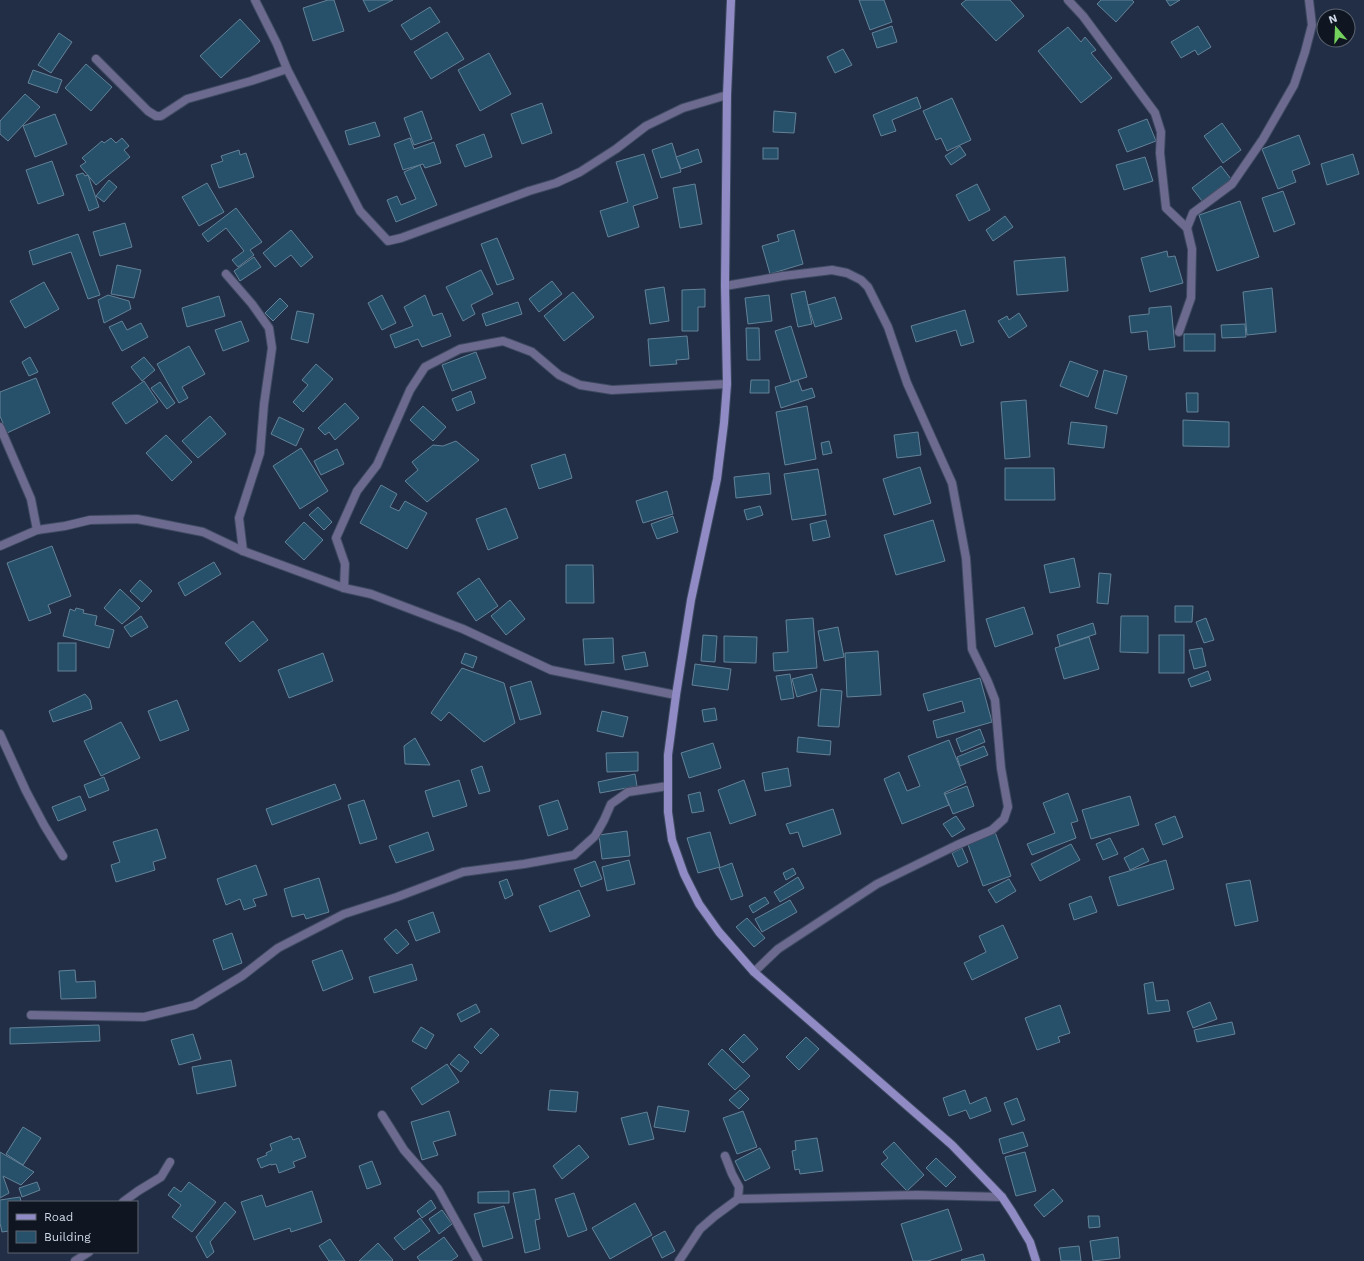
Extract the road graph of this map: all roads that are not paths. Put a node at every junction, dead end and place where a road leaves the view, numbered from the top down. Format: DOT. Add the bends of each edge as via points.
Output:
graph roads {
  1 [pos="255,0"];
  2 [pos="731,0"];
  3 [pos="1068,0"];
  4 [pos="1309,0"];
  5 [pos="96,59"];
  6 [pos="287,69"];
  7 [pos="728,94"];
  8 [pos="1187,228"];
  9 [pos="226,274"];
  10 [pos="725,286"];
  11 [pos="1179,332"];
  12 [pos="726,384"];
  13 [pos="0,427"];
  14 [pos="37,530"];
  15 [pos="0,546"];
  16 [pos="243,551"];
  17 [pos="344,588"];
  18 [pos="676,695"];
  19 [pos="0,734"];
  20 [pos="668,786"];
  21 [pos="63,856"];
  22 [pos="754,972"];
  23 [pos="31,1015"];
  24 [pos="382,1115"];
  25 [pos="725,1156"];
  26 [pos="170,1162"];
  27 [pos="1002,1197"];
  28 [pos="738,1199"];
  29 [pos="124,1201"];
  30 [pos="88,1253"];
  31 [pos="76,1261"];
  32 [pos="478,1261"];
  33 [pos="679,1261"];
  34 [pos="1036,1261"];
  1 -- 6 [label="street"];
  2 -- 7 [label="main road"];
  3 -- 8 [label="street" via="1083,16 1155,113 1161,132 1160,153 1166,208"];
  4 -- 8 [label="street" via="1312,25 1294,85 1263,139 1232,184 1193,214"];
  5 -- 6 [label="street" via="156,116 161,116 187,99"];
  6 -- 7 [label="street" via="360,211 388,241 556,183 580,172 646,126 683,108"];
  7 -- 10 [label="main road"];
  8 -- 11 [label="street" via="1192,249 1191,298"];
  9 -- 16 [label="street" via="269,328 272,348 260,453 239,518"];
  10 -- 12 [label="main road"];
  10 -- 22 [label="street" via="832,270 848,273 868,287 888,327 907,383 952,483 966,558 972,649 995,700 1001,768 1008,807 1004,819 992,830 877,884 778,949"];
  12 -- 17 [label="street" via="612,390 580,385 559,375 532,352 503,341 460,349 425,368 410,390 377,465 357,491 336,538 345,564"];
  12 -- 18 [label="main road" via="717,479 691,600"];
  13 -- 14 [label="street" via="31,500"];
  14 -- 15 [label="street"];
  14 -- 16 [label="street" via="90,520 137,519 203,532"];
  16 -- 17 [label="street"];
  17 -- 18 [label="street" via="371,594 463,629 551,670"];
  18 -- 20 [label="main road" via="668,755"];
  19 -- 21 [label="street" via="26,791"];
  20 -- 22 [label="main road" via="672,840 684,874 699,904 719,932"];
  20 -- 23 [label="street" via="628,792 611,804 595,836 574,855 463,872 344,914 278,948 242,976 194,1005 144,1018"];
  22 -- 27 [label="main road" via="952,1145"];
  24 -- 32 [label="street" via="404,1150 438,1189"];
  25 -- 28 [label="street" via="739,1187"];
  26 -- 29 [label="street" via="161,1177"];
  27 -- 28 [label="street" via="917,1195"];
  27 -- 34 [label="main road" via="1030,1242"];
  28 -- 33 [label="street" via="700,1229"];
  30 -- 31 [label="street"];
}
